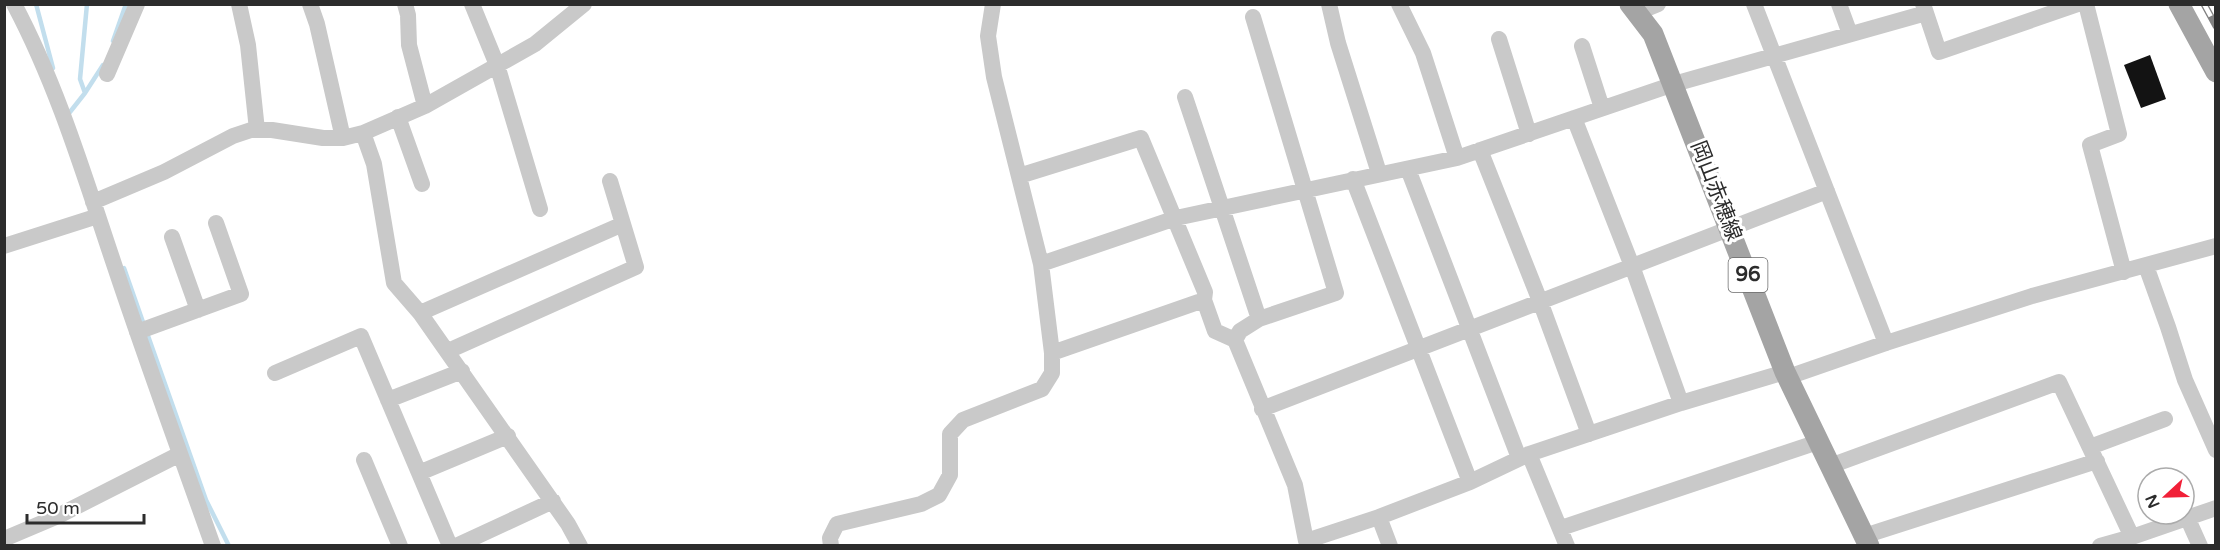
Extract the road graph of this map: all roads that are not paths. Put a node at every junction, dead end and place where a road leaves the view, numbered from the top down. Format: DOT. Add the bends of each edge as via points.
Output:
graph roads {
  1 [pos="137,4"];
  2 [pos="239,4"];
  3 [pos="310,4"];
  4 [pos="405,4"];
  5 [pos="472,4"];
  6 [pos="584,4"];
  7 [pos="993,4"];
  8 [pos="1329,4"];
  9 [pos="1400,4"];
  10 [pos="1658,4"];
  11 [pos="1754,4"];
  12 [pos="1839,4"];
  13 [pos="2078,4"];
  14 [pos="2086,4"];
  15 [pos="2179,4"];
  16 [pos="15,5"];
  17 [pos="1927,7"];
  18 [pos="1633,9"];
  19 [pos="565,11"];
  20 [pos="1253,17"];
  21 [pos="1850,34"];
  22 [pos="1499,39"];
  23 [pos="1582,46"];
  24 [pos="1774,55"];
  25 [pos="497,65"];
  26 [pos="2216,72"];
  27 [pos="107,74"];
  28 [pos="1674,84"];
  29 [pos="1185,97"];
  30 [pos="425,106"];
  31 [pos="1602,108"];
  32 [pos="398,117"];
  33 [pos="1574,118"];
  34 [pos="257,130"];
  35 [pos="363,133"];
  36 [pos="1529,134"];
  37 [pos="343,138"];
  38 [pos="1480,150"];
  39 [pos="1457,158"];
  40 [pos="1408,169"];
  41 [pos="1379,174"];
  42 [pos="1019,176"];
  43 [pos="1353,179"];
  44 [pos="610,181"];
  45 [pos="422,184"];
  46 [pos="1305,191"];
  47 [pos="1827,191"];
  48 [pos="98,204"];
  49 [pos="540,209"];
  50 [pos="1221,209"];
  51 [pos="1176,218"];
  52 [pos="216,223"];
  53 [pos="623,224"];
  54 [pos="1730,229"];
  55 [pos="172,237"];
  56 [pos="4,246"];
  57 [pos="2216,246"];
  58 [pos="1041,264"];
  59 [pos="1632,266"];
  60 [pos="2146,266"];
  61 [pos="2124,272"];
  62 [pos="1204,300"];
  63 [pos="1540,301"];
  64 [pos="198,310"];
  65 [pos="420,313"];
  66 [pos="1259,319"];
  67 [pos="1470,328"];
  68 [pos="142,330"];
  69 [pos="1235,340"];
  70 [pos="1886,342"];
  71 [pos="1418,348"];
  72 [pos="448,351"];
  73 [pos="1052,353"];
  74 [pos="462,371"];
  75 [pos="275,373"];
  76 [pos="1787,374"];
  77 [pos="388,400"];
  78 [pos="1681,403"];
  79 [pos="1262,409"];
  80 [pos="2165,419"];
  81 [pos="2212,431"];
  82 [pos="1589,434"];
  83 [pos="508,436"];
  84 [pos="1818,442"];
  85 [pos="2216,450"];
  86 [pos="180,454"];
  87 [pos="2093,454"];
  88 [pos="1524,456"];
  89 [pos="364,460"];
  90 [pos="1830,466"];
  91 [pos="419,473"];
  92 [pos="1470,482"];
  93 [pos="553,501"];
  94 [pos="2216,508"];
  95 [pos="2196,514"];
  96 [pos="1379,517"];
  97 [pos="2162,526"];
  98 [pos="2191,526"];
  99 [pos="1561,528"];
  100 [pos="2132,537"];
  101 [pos="4,539"];
  102 [pos="1867,541"];
  103 [pos="213,546"];
  104 [pos="400,546"];
  105 [pos="450,546"];
  106 [pos="456,546"];
  107 [pos="580,546"];
  108 [pos="831,546"];
  109 [pos="1390,546"];
  110 [pos="1567,546"];
  111 [pos="2100,546"];
  112 [pos="2200,546"];
  1 -- 27 [label="street"];
  2 -- 34 [label="street" via="248,45"];
  3 -- 37 [label="street"];
  4 -- 30 [label="street" via="409,45"];
  5 -- 25 [label="street"];
  6 -- 19 [label="street"];
  7 -- 42 [label="street" via="988,36 994,77"];
  8 -- 41 [label="street"];
  9 -- 39 [label="street" via="1423,53"];
  10 -- 18 [label="street"];
  11 -- 24 [label="street"];
  12 -- 21 [label="street"];
  13 -- 17 [label="street" via="1940,52"];
  14 -- 61 [label="street" via="2119,134 2090,145"];
  15 -- 26 [label="main road"];
  16 -- 48 [label="street" via="35,45"];
  17 -- 21 [label="street"];
  18 -- 28 [label="main road, 岡山赤穂線 / 96" via="1653,34"];
  19 -- 25 [label="street" via="534,44"];
  20 -- 46 [label="street"];
  21 -- 24 [label="street"];
  22 -- 36 [label="street"];
  23 -- 31 [label="street"];
  24 -- 28 [label="street"];
  24 -- 47 [label="street"];
  25 -- 30 [label="street"];
  25 -- 49 [label="street"];
  28 -- 31 [label="street"];
  28 -- 54 [label="main road, 岡山赤穂線 / 96"];
  29 -- 50 [label="street"];
  30 -- 32 [label="street"];
  31 -- 33 [label="street"];
  32 -- 35 [label="street"];
  32 -- 45 [label="street"];
  33 -- 36 [label="street"];
  33 -- 59 [label="street"];
  34 -- 37 [label="street"];
  34 -- 48 [label="street" via="233,136"];
  35 -- 37 [label="street"];
  35 -- 65 [label="street" via="375,164 394,283"];
  36 -- 38 [label="street"];
  38 -- 39 [label="street"];
  38 -- 63 [label="street"];
  39 -- 40 [label="street"];
  40 -- 41 [label="street"];
  40 -- 67 [label="street"];
  41 -- 43 [label="street"];
  42 -- 51 [label="street" via="1141,138"];
  42 -- 58 [label="street"];
  43 -- 46 [label="street"];
  43 -- 71 [label="street"];
  44 -- 53 [label="street"];
  46 -- 50 [label="street"];
  46 -- 66 [label="street" via="1336,293"];
  47 -- 54 [label="street"];
  47 -- 70 [label="street"];
  48 -- 56 [label="street"];
  48 -- 68 [label="street"];
  50 -- 51 [label="street"];
  50 -- 66 [label="street"];
  51 -- 58 [label="street"];
  51 -- 62 [label="street" via="1205,292"];
  52 -- 64 [label="street" via="241,294"];
  53 -- 65 [label="street"];
  53 -- 72 [label="street" via="636,267"];
  54 -- 59 [label="street"];
  54 -- 76 [label="main road, 岡山赤穂線 / 96"];
  55 -- 64 [label="street"];
  57 -- 60 [label="street"];
  58 -- 73 [label="street"];
  59 -- 63 [label="street"];
  59 -- 78 [label="street"];
  60 -- 61 [label="street"];
  60 -- 81 [label="street" via="2185,380"];
  61 -- 70 [label="street"];
  62 -- 69 [label="street" via="1215,331"];
  62 -- 73 [label="street"];
  63 -- 67 [label="street"];
  63 -- 82 [label="street"];
  64 -- 68 [label="street"];
  65 -- 72 [label="street"];
  66 -- 69 [label="street" via="1240,331"];
  67 -- 71 [label="street"];
  67 -- 88 [label="street"];
  68 -- 86 [label="street"];
  69 -- 79 [label="street"];
  70 -- 76 [label="street"];
  71 -- 79 [label="street"];
  71 -- 92 [label="street"];
  72 -- 74 [label="street"];
  73 -- 108 [label="street" via="1052,373 1042,389 963,420 950,434 950,475 939,495 921,504 837,524 830,538"];
  74 -- 77 [label="street"];
  74 -- 83 [label="street"];
  75 -- 77 [label="street" via="361,336"];
  76 -- 78 [label="street"];
  76 -- 84 [label="main road, 岡山赤穂線 / 96"];
  77 -- 91 [label="street"];
  78 -- 82 [label="street"];
  79 -- 96 [label="street" via="1295,485 1306,541"];
  80 -- 87 [label="street"];
  81 -- 85 [label="street"];
  82 -- 88 [label="street"];
  83 -- 91 [label="street"];
  83 -- 93 [label="street"];
  84 -- 90 [label="main road, 岡山赤穂線 / 96"];
  84 -- 99 [label="street"];
  86 -- 101 [label="street"];
  86 -- 103 [label="street"];
  87 -- 90 [label="street" via="2059,382"];
  87 -- 100 [label="street"];
  87 -- 102 [label="street"];
  88 -- 92 [label="street"];
  88 -- 99 [label="street"];
  89 -- 104 [label="street"];
  90 -- 102 [label="main road, 岡山赤穂線 / 96"];
  91 -- 105 [label="street"];
  92 -- 96 [label="street"];
  93 -- 106 [label="street"];
  93 -- 107 [label="street"];
  94 -- 95 [label="street"];
  96 -- 109 [label="street"];
  97 -- 100 [label="street"];
  98 -- 112 [label="street"];
  99 -- 110 [label="street"];
  100 -- 111 [label="street"];
}
